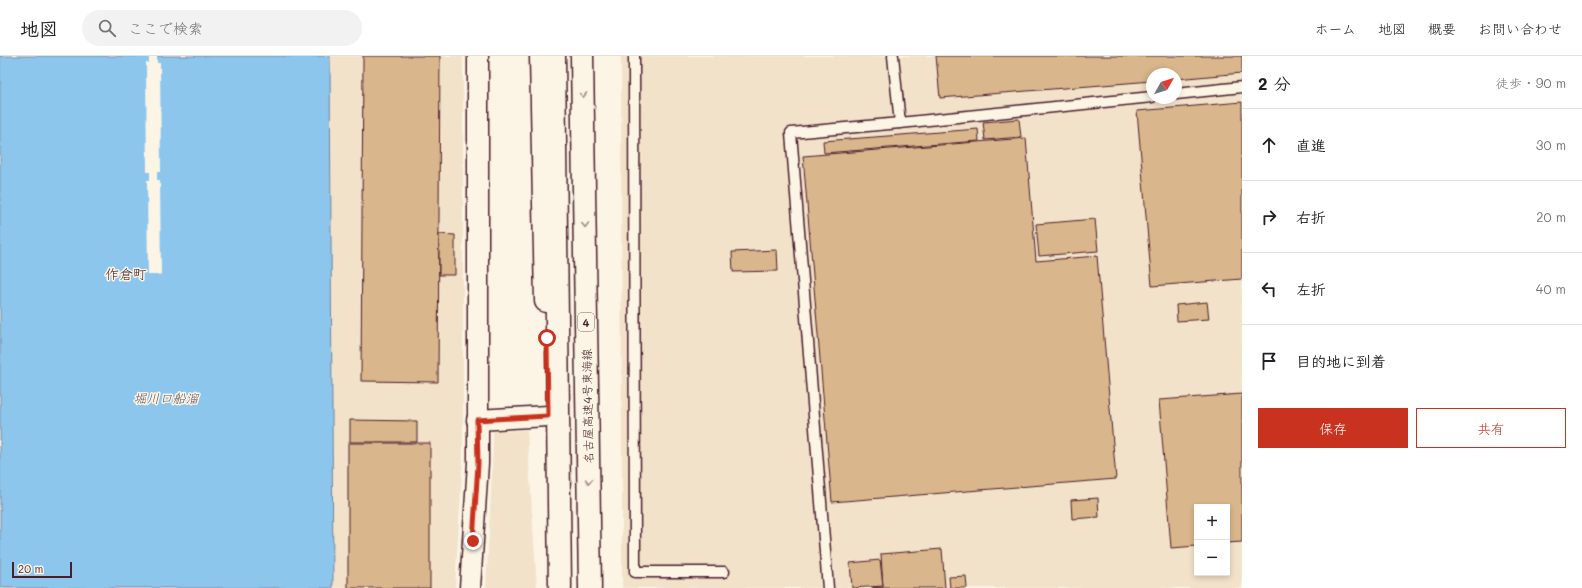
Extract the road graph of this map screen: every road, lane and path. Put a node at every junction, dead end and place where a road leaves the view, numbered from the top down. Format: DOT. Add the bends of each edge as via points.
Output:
graph roads {
  1 [pos="478,56"];
  2 [pos="541,56"];
  3 [pos="554,56"];
  4 [pos="582,56"];
  5 [pos="634,56"];
  6 [pos="893,56"];
  7 [pos="1242,88"];
  8 [pos="1182,93"];
  9 [pos="1146,98"];
  10 [pos="900,123"];
  11 [pos="548,416"];
  12 [pos="477,420"];
  13 [pos="724,572"];
  14 [pos="470,588"];
  15 [pos="559,588"];
  16 [pos="590,588"];
  17 [pos="828,588"];
  1 -- 12 [label="street"];
  2 -- 11 [label="main road"];
  3 -- 15 [label="main road"];
  4 -- 16 [label="main road, 名古屋高速4号東海線 / 4, one-way"];
  5 -- 13 [label="lane" via="636,572"];
  6 -- 10 [label="lane"];
  7 -- 8 [label="lane"];
  9 -- 10 [label="lane"];
  10 -- 17 [label="lane" via="790,133"];
  11 -- 12 [label="street"];
  11 -- 15 [label="main road"];
  12 -- 14 [label="street" via="478,464"];
}
